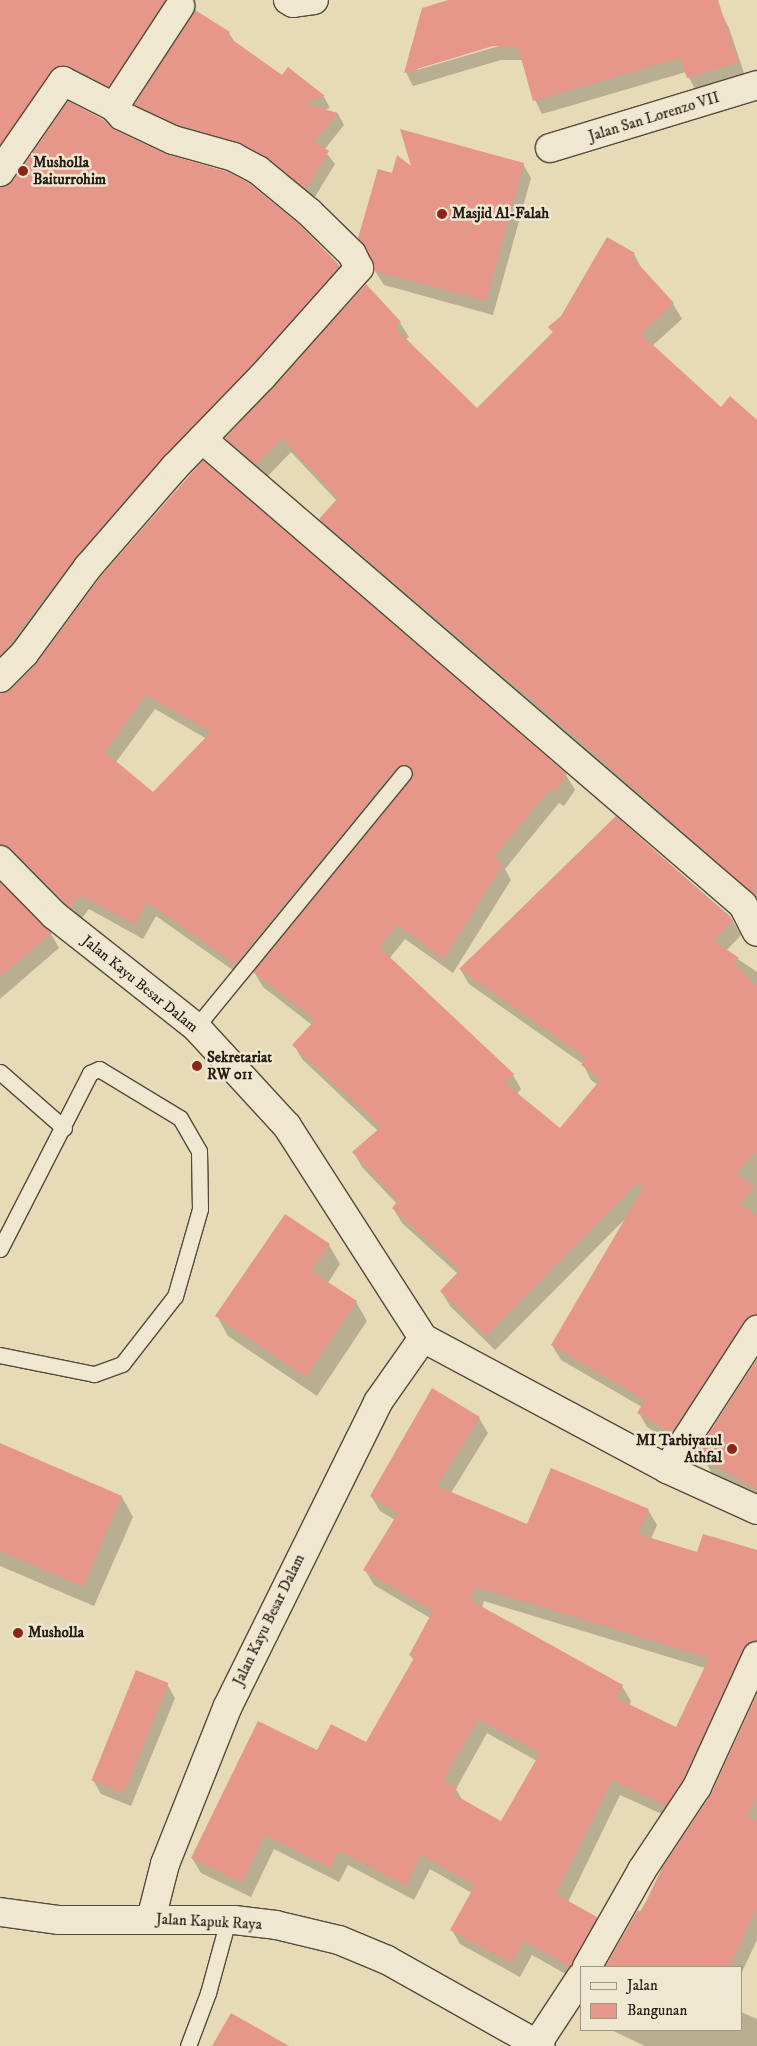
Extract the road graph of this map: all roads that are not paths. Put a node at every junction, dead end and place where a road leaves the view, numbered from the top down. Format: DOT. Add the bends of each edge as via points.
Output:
graph roads {
  1 [pos="180,6"];
  2 [pos="757,85"];
  3 [pos="114,108"];
  4 [pos="550,148"];
  5 [pos="0,172"];
  6 [pos="202,439"];
  7 [pos="0,678"];
  8 [pos="404,773"];
  9 [pos="0,860"];
  10 [pos="757,932"];
  11 [pos="196,1027"];
  12 [pos="0,1072"];
  13 [pos="64,1128"];
  14 [pos="0,1249"];
  15 [pos="757,1330"];
  16 [pos="424,1338"];
  17 [pos="0,1354"];
  18 [pos="667,1469"];
  19 [pos="757,1510"];
  20 [pos="757,1656"];
  21 [pos="0,1912"];
  22 [pos="151,1918"];
  23 [pos="228,1920"];
  24 [pos="588,1966"];
  25 [pos="580,1979"];
  26 [pos="538,2045"];
  27 [pos="188,2046"];
  1 -- 3 [label="street"];
  2 -- 4 [label="street, Jalan San Lorenzo VII"];
  3 -- 5 [label="street" via="64,81"];
  3 -- 6 [label="street" via="122,116 173,140 234,158 258,170 309,212 352,254 359,268"];
  6 -- 7 [label="street" via="88,567 24,654"];
  6 -- 10 [label="street" via="743,905"];
  8 -- 11 [label="lane"];
  9 -- 11 [label="street, Jalan Kayu Besar Dalam" via="54,914"];
  11 -- 16 [label="street, Jalan Kayu Besar Dalam" via="287,1126"];
  12 -- 13 [label="lane"];
  13 -- 14 [label="lane"];
  13 -- 17 [label="lane" via="90,1073 99,1070 180,1118 199,1150 200,1209 175,1296 122,1364 94,1374"];
  15 -- 18 [label="street"];
  16 -- 18 [label="street, Jalan Kayu Besar Dalam"];
  16 -- 22 [label="street, Jalan Kayu Besar Dalam" via="378,1402 232,1697 165,1864"];
  18 -- 19 [label="street, Jalan Kayu Besar Dalam"];
  20 -- 24 [label="street" via="697,1787 642,1870"];
  21 -- 22 [label="street, Jalan Kapuk Raya" via="59,1920"];
  22 -- 23 [label="street, Jalan Kapuk Raya"];
  23 -- 26 [label="street, Jalan Kapuk Raya" via="276,1926 339,1940 387,1960"];
  23 -- 27 [label="lane" via="208,1993"];
  25 -- 26 [label="street"];
}
